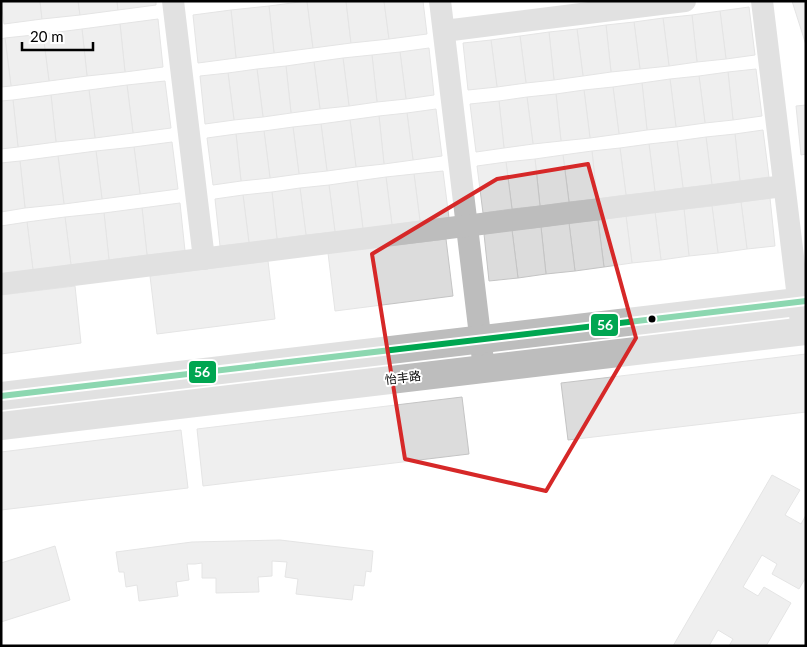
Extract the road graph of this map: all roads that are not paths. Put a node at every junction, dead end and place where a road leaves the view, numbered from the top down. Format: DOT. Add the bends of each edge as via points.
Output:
graph roads {
  1 [pos="173,1"];
  2 [pos="440,1"];
  3 [pos="685,1"];
  4 [pos="762,1"];
  5 [pos="444,31"];
  6 [pos="784,186"];
  7 [pos="467,226"];
  8 [pos="204,258"];
  9 [pos="1,284"];
  10 [pos="802,301"];
  11 [pos="804,331"];
  12 [pos="481,339"];
  13 [pos="484,369"];
  14 [pos="1,396"];
  15 [pos="1,426"];
  1 -- 8 [label="street"];
  2 -- 5 [label="street"];
  3 -- 5 [label="street"];
  4 -- 6 [label="street"];
  5 -- 7 [label="street"];
  6 -- 7 [label="street"];
  6 -- 10 [label="street"];
  7 -- 8 [label="street"];
  7 -- 12 [label="street"];
  8 -- 9 [label="street"];
  10 -- 11 [label="street"];
  10 -- 12 [label="street"];
  11 -- 13 [label="street, 怡丰路"];
  12 -- 13 [label="street"];
  12 -- 14 [label="street"];
  13 -- 15 [label="street, 怡丰路"];
}
